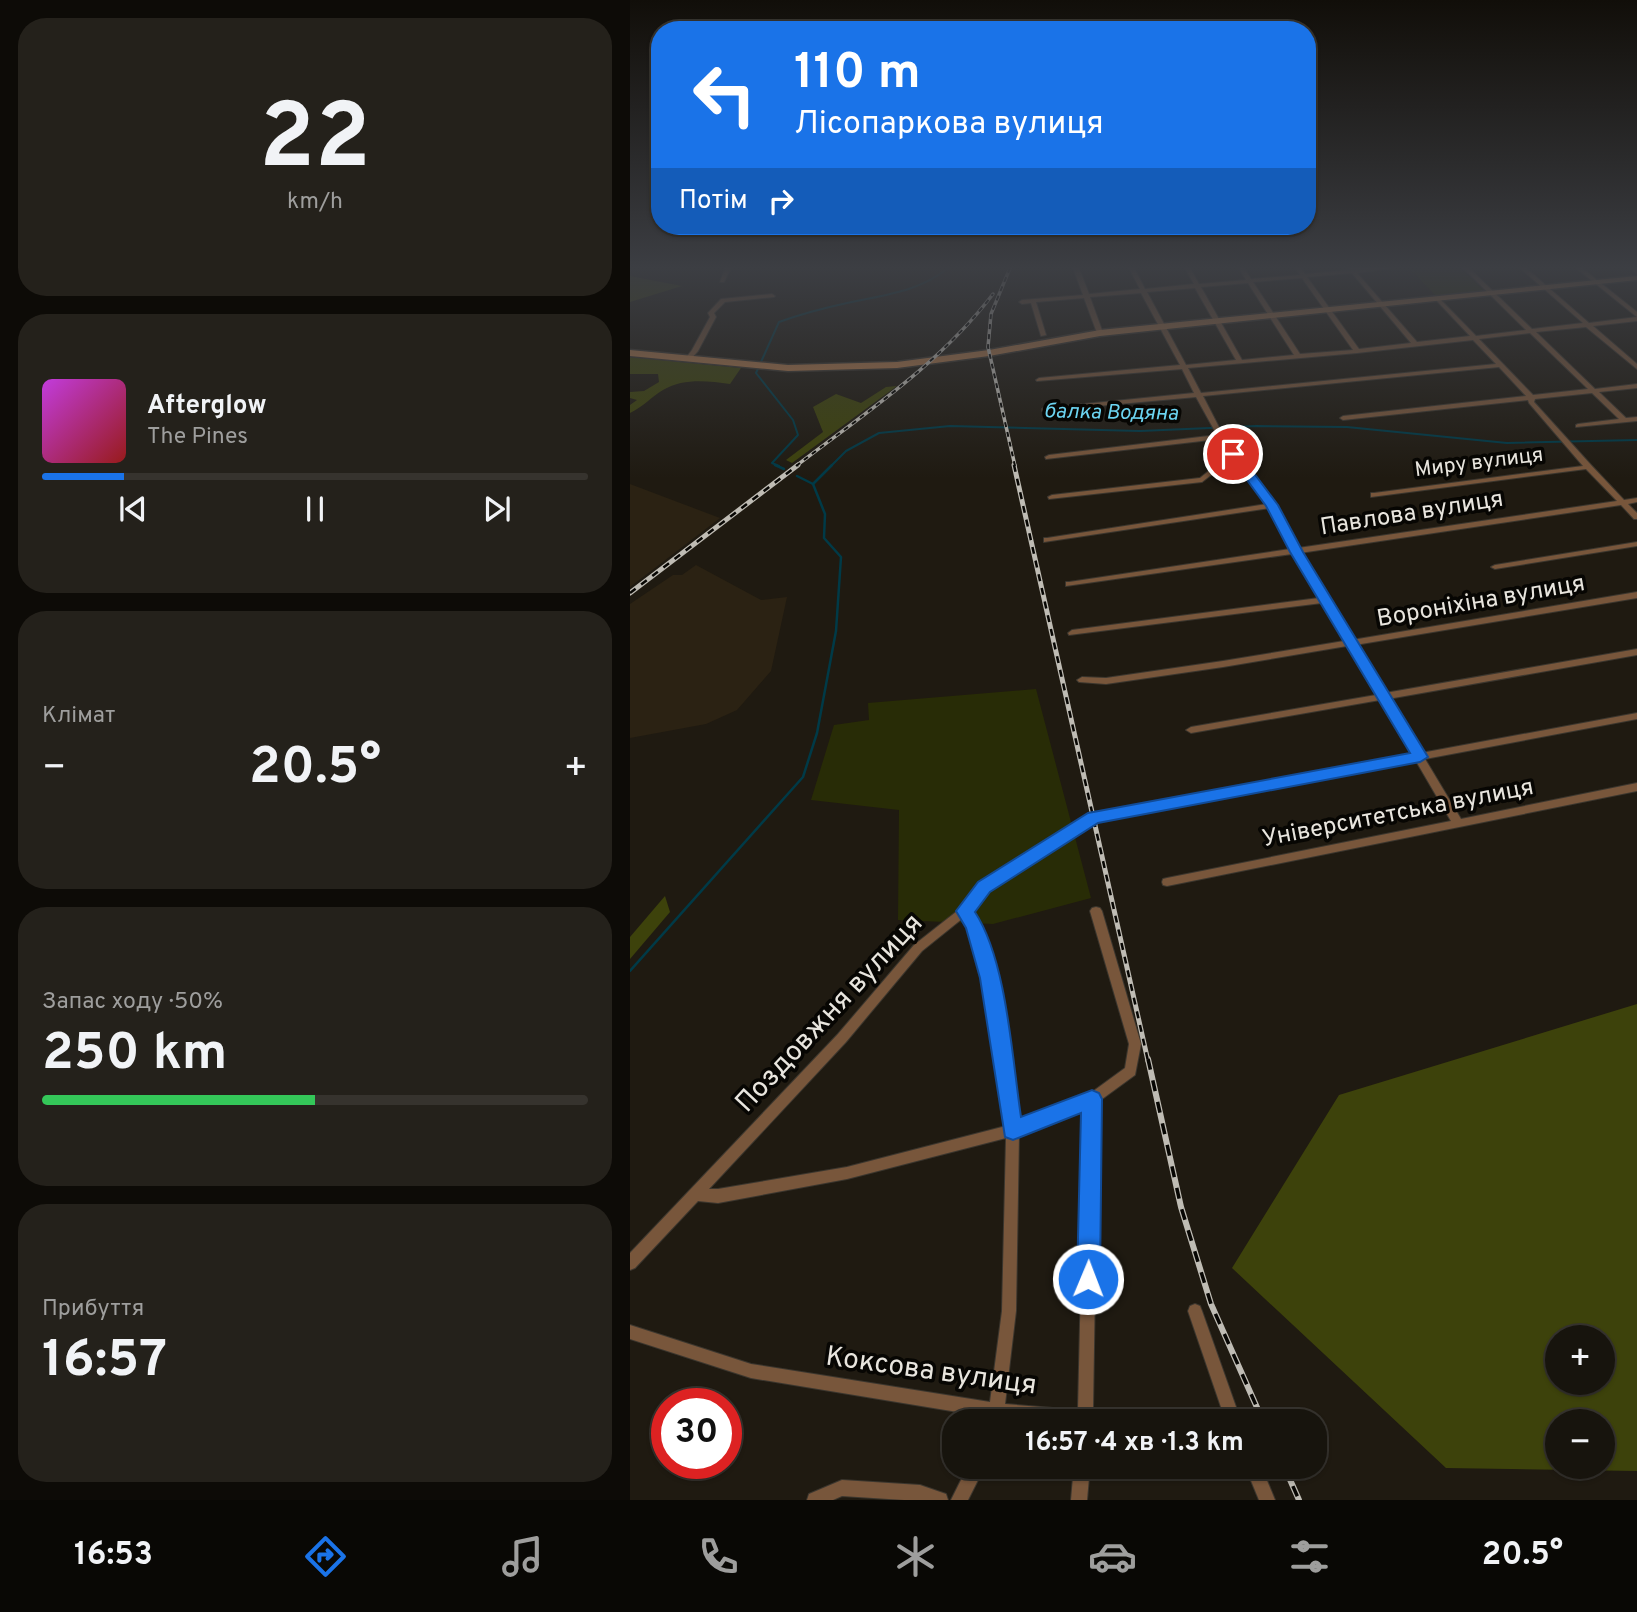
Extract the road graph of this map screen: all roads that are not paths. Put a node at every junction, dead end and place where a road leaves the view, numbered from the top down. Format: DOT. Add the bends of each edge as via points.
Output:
graph roads {
  1 [pos="702,338"];
  2 [pos="1072,338"];
  3 [pos="1166,338"];
  4 [pos="1227,338"];
  5 [pos="1286,338"];
  6 [pos="1348,338"];
  7 [pos="1410,338"];
  8 [pos="1457,338"];
  9 [pos="1476,338"];
  10 [pos="1539,338"];
  11 [pos="1603,338"];
  12 [pos="1414,343"];
  13 [pos="1357,351"];
  14 [pos="630,353"];
  15 [pos="1298,356"];
  16 [pos="688,359"];
  17 [pos="1240,361"];
  18 [pos="1501,365"];
  19 [pos="1182,367"];
  20 [pos="1637,367"];
  21 [pos="1039,380"];
  22 [pos="1637,386"];
  23 [pos="1594,391"];
  24 [pos="1197,394"];
  25 [pos="1532,398"];
  26 [pos="1044,410"];
  27 [pos="1343,418"];
  28 [pos="1637,419"];
  29 [pos="1624,421"];
  30 [pos="1578,426"];
  31 [pos="1221,437"];
  32 [pos="1233,454"];
  33 [pos="1049,457"];
  34 [pos="1588,467"];
  35 [pos="1374,495"];
  36 [pos="1052,497"];
  37 [pos="1637,500"];
  38 [pos="1622,502"];
  39 [pos="1272,505"];
  40 [pos="1637,517"];
  41 [pos="1047,540"];
  42 [pos="1637,544"];
  43 [pos="1296,552"];
  44 [pos="1495,567"];
  45 [pos="1069,584"];
  46 [pos="1637,595"];
  47 [pos="1325,600"];
  48 [pos="1072,633"];
  49 [pos="1352,643"];
  50 [pos="1637,652"];
  51 [pos="1082,680"];
  52 [pos="1385,697"];
  53 [pos="1637,716"];
  54 [pos="1191,730"];
  55 [pos="1420,757"];
  56 [pos="1637,787"];
  57 [pos="1458,823"];
  58 [pos="1167,882"];
  59 [pos="965,911"];
  60 [pos="1096,911"];
  61 [pos="1092,1099"];
  62 [pos="1013,1130"];
  63 [pos="695,1194"];
  64 [pos="630,1263"];
  65 [pos="1195,1311"];
  66 [pos="630,1332"];
  67 [pos="959,1409"];
  68 [pos="997,1409"];
  69 [pos="1085,1409"];
  70 [pos="1229,1409"];
  71 [pos="970,1479"];
  72 [pos="1081,1479"];
  73 [pos="1258,1479"];
  74 [pos="815,1500"];
  75 [pos="940,1500"];
  76 [pos="959,1500"];
  77 [pos="1079,1500"];
  78 [pos="1267,1500"];
  1 -- 16 [label="street"];
  2 -- 16 [label="street" via="897,365 773,367"];
  3 -- 19 [label="street"];
  4 -- 17 [label="street"];
  5 -- 15 [label="street"];
  6 -- 13 [label="street"];
  7 -- 12 [label="street"];
  8 -- 12 [label="street"];
  9 -- 18 [label="street"];
  10 -- 23 [label="street"];
  11 -- 20 [label="street"];
  12 -- 13 [label="street"];
  13 -- 15 [label="street"];
  14 -- 16 [label="street"];
  15 -- 17 [label="street"];
  17 -- 19 [label="street"];
  18 -- 24 [label="street"];
  18 -- 25 [label="street"];
  19 -- 21 [label="street"];
  19 -- 24 [label="street"];
  22 -- 23 [label="street"];
  23 -- 25 [label="street"];
  23 -- 29 [label="street"];
  24 -- 26 [label="street"];
  24 -- 31 [label="street"];
  25 -- 27 [label="street"];
  25 -- 34 [label="street"];
  28 -- 29 [label="street"];
  29 -- 30 [label="street"];
  31 -- 32 [label="street"];
  31 -- 33 [label="street"];
  32 -- 36 [label="street" via="1202,480"];
  32 -- 39 [label="street"];
  34 -- 35 [label="street, Миру вулиця"];
  34 -- 38 [label="street"];
  37 -- 38 [label="street, Павлова вулиця"];
  38 -- 40 [label="street"];
  38 -- 43 [label="street, Павлова вулиця"];
  39 -- 41 [label="street"];
  39 -- 43 [label="street"];
  42 -- 44 [label="street"];
  43 -- 45 [label="street, Павлова вулиця"];
  43 -- 47 [label="street"];
  46 -- 49 [label="street, Вороніхіна вулиця"];
  47 -- 48 [label="street"];
  47 -- 49 [label="street"];
  49 -- 51 [label="street, Вороніхіна вулиця" via="1106,681"];
  49 -- 52 [label="street"];
  50 -- 52 [label="street"];
  52 -- 54 [label="street"];
  52 -- 55 [label="street"];
  53 -- 55 [label="street, Поздовжня вулиця"];
  55 -- 57 [label="street"];
  55 -- 59 [label="street, Поздовжня вулиця" via="1094,817 984,887"];
  56 -- 57 [label="street, Університетська вулиця"];
  57 -- 58 [label="street, Університетська вулиця"];
  59 -- 62 [label="street" via="990,978"];
  59 -- 63 [label="street, Поздовжня вулиця" via="918,948 842,1038"];
  60 -- 61 [label="street" via="1135,1044 1131,1071"];
  61 -- 62 [label="street"];
  61 -- 69 [label="street"];
  62 -- 63 [label="street" via="847,1173 718,1196"];
  62 -- 68 [label="street" via="1009,1311"];
  63 -- 64 [label="street, Поздовжня вулиця"];
  65 -- 70 [label="street"];
  66 -- 67 [label="street, Коксова вулиця" via="751,1371"];
  71 -- 76 [label="street"];
  72 -- 77 [label="street"];
  73 -- 78 [label="street"];
  74 -- 75 [label="street" via="842,1488 920,1493"];
}
